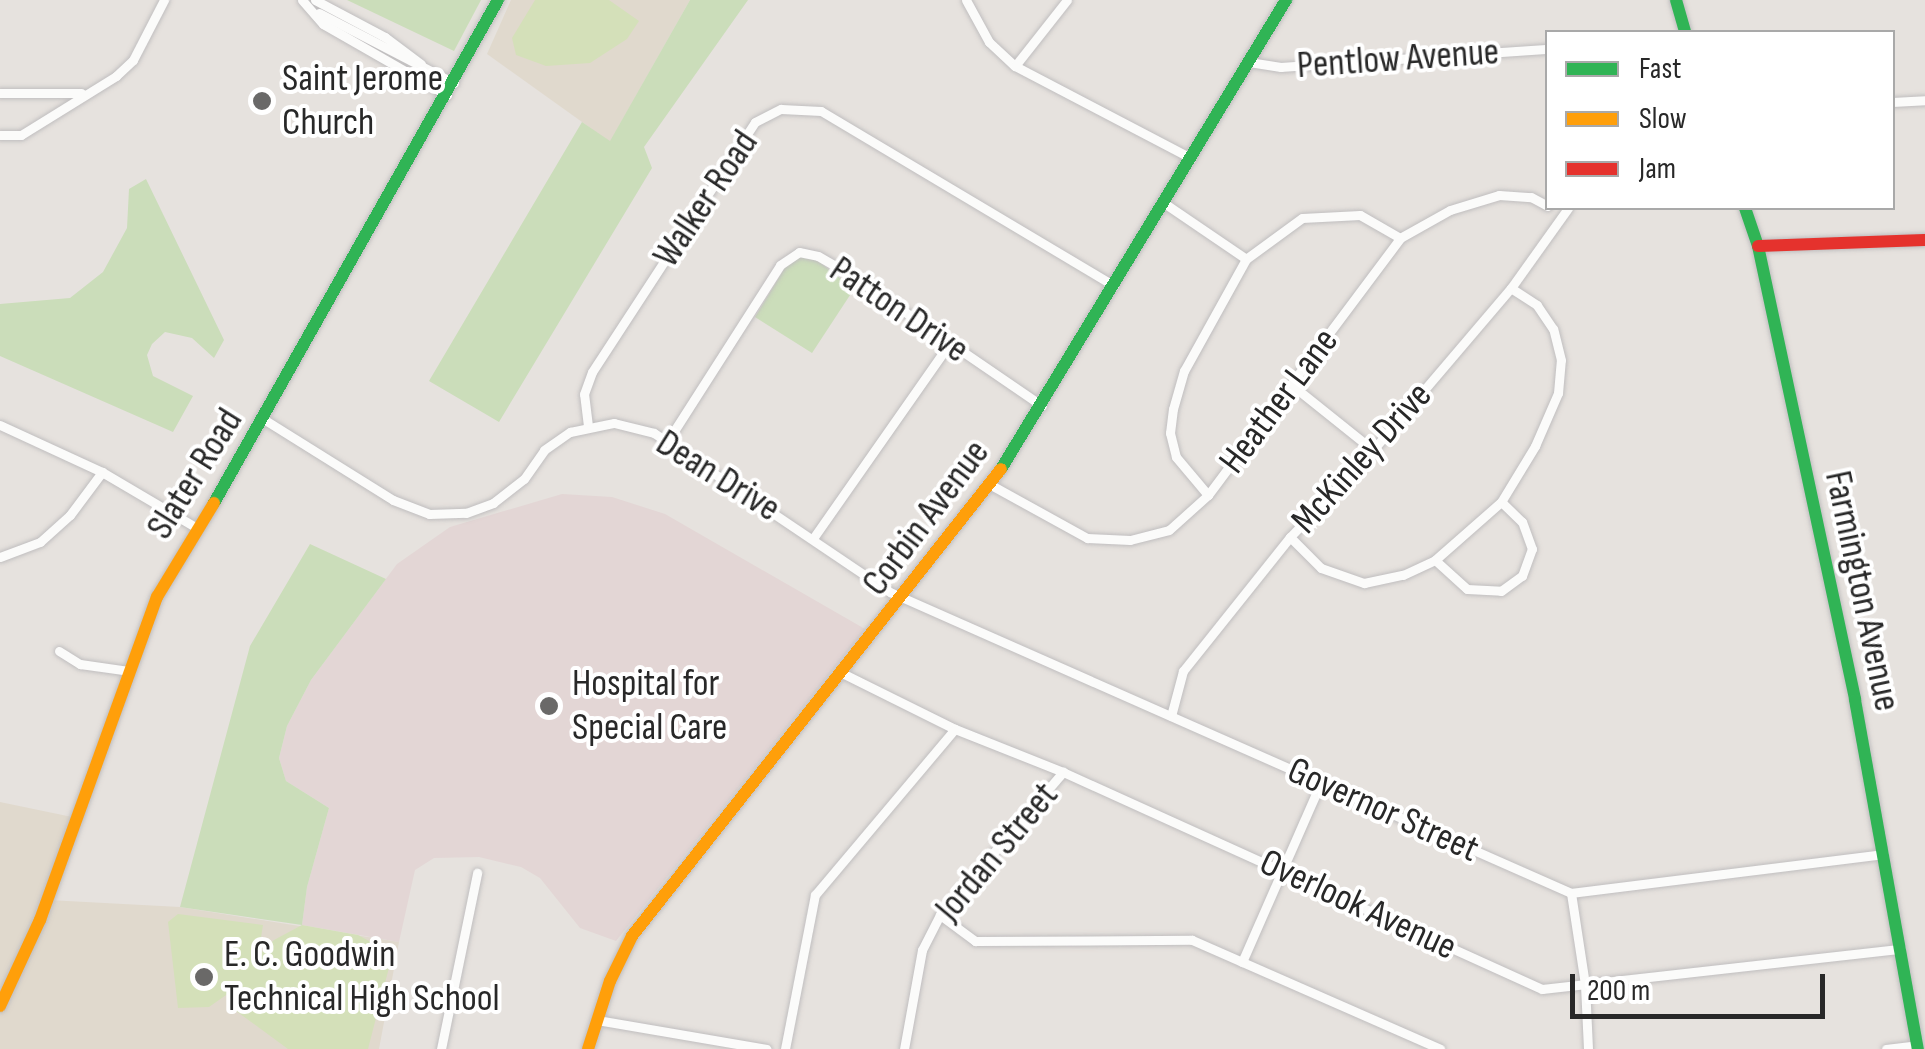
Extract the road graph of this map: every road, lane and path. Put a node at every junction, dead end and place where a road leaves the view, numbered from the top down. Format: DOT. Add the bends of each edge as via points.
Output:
graph roads {
  1 [pos="164,0"];
  2 [pos="304,0"];
  3 [pos="315,0"];
  4 [pos="498,0"];
  5 [pos="966,0"];
  6 [pos="1067,0"];
  7 [pos="1286,0"];
  8 [pos="1676,0"];
  9 [pos="1684,30"];
  10 [pos="1545,49"];
  11 [pos="1249,62"];
  12 [pos="423,66"];
  13 [pos="1015,66"];
  14 [pos="450,89"];
  15 [pos="0,93"];
  16 [pos="81,94"];
  17 [pos="1925,100"];
  18 [pos="1895,102"];
  19 [pos="0,135"];
  20 [pos="1191,158"];
  21 [pos="1164,203"];
  22 [pos="1545,205"];
  23 [pos="1746,210"];
  24 [pos="1565,211"];
  25 [pos="1400,238"];
  26 [pos="1925,240"];
  27 [pos="1758,246"];
  28 [pos="1246,259"];
  29 [pos="1114,286"];
  30 [pos="1511,288"];
  31 [pos="949,344"];
  32 [pos="1293,386"];
  33 [pos="1042,406"];
  34 [pos="265,420"];
  35 [pos="0,425"];
  36 [pos="588,426"];
  37 [pos="667,442"];
  38 [pos="1373,450"];
  39 [pos="102,472"];
  40 [pos="992,485"];
  41 [pos="1208,495"];
  42 [pos="1501,502"];
  43 [pos="197,528"];
  44 [pos="814,537"];
  45 [pos="1290,538"];
  46 [pos="0,557"];
  47 [pos="1434,560"];
  48 [pos="906,597"];
  49 [pos="59,651"];
  50 [pos="129,671"];
  51 [pos="844,674"];
  52 [pos="1170,716"];
  53 [pos="955,728"];
  54 [pos="1063,772"];
  55 [pos="1320,782"];
  56 [pos="1886,854"];
  57 [pos="1282,870"];
  58 [pos="477,873"];
  59 [pos="1572,894"];
  60 [pos="940,915"];
  61 [pos="1901,949"];
  62 [pos="1242,962"];
  63 [pos="1585,985"];
  64 [pos="0,1006"];
  65 [pos="597,1020"];
  66 [pos="1917,1047"];
  67 [pos="442,1049"];
  68 [pos="588,1049"];
  69 [pos="768,1049"];
  70 [pos="786,1049"];
  71 [pos="904,1049"];
  72 [pos="1440,1049"];
  73 [pos="1588,1049"];
  74 [pos="1886,1049"];
  1 -- 16 [label="street" via="133,60"];
  2 -- 12 [label="street" via="364,39"];
  2 -- 14 [label="street" via="324,24"];
  3 -- 12 [label="street"];
  4 -- 14 [label="main road, Slater Road"];
  5 -- 13 [label="street" via="989,42"];
  6 -- 13 [label="street"];
  7 -- 11 [label="main road, Corbin Avenue"];
  8 -- 9 [label="main road"];
  10 -- 11 [label="street, Pentlow Avenue" via="1281,68"];
  11 -- 20 [label="main road, Corbin Avenue"];
  12 -- 14 [label="street"];
  13 -- 20 [label="street"];
  14 -- 34 [label="main road, Slater Road"];
  15 -- 16 [label="street"];
  16 -- 19 [label="street" via="21,134"];
  17 -- 18 [label="street"];
  20 -- 21 [label="main road, Corbin Avenue"];
  21 -- 28 [label="street"];
  21 -- 29 [label="main road, Corbin Avenue"];
  22 -- 25 [label="street, Heather Lane" via="1499,195 1450,210"];
  23 -- 27 [label="main road, Farmington Avenue"];
  24 -- 30 [label="street, McKinley Drive"];
  25 -- 28 [label="street" via="1360,215 1302,218"];
  25 -- 32 [label="street, Heather Lane"];
  26 -- 27 [label="main road"];
  27 -- 56 [label="main road, Farmington Avenue"];
  28 -- 41 [label="street" via="1184,371 1173,409 1176,457"];
  29 -- 33 [label="main road, Corbin Avenue"];
  29 -- 36 [label="street, Walker Road" via="848,125 810,108 782,108 755,122 592,372 584,394"];
  30 -- 38 [label="street, McKinley Drive"];
  30 -- 42 [label="street" via="1537,305 1553,329 1561,360 1558,393 1536,446"];
  31 -- 33 [label="street, Patton Drive"];
  31 -- 37 [label="street, Patton Drive" via="830,262 792,253"];
  31 -- 44 [label="street"];
  32 -- 38 [label="street"];
  32 -- 41 [label="street, Heather Lane"];
  33 -- 40 [label="main road, Corbin Avenue"];
  34 -- 36 [label="street" via="393,500 429,514 494,504 551,444"];
  34 -- 43 [label="main road, Slater Road"];
  35 -- 39 [label="street"];
  36 -- 37 [label="street, Dean Drive" via="628,426"];
  37 -- 44 [label="street, Dean Drive"];
  38 -- 45 [label="street, McKinley Drive"];
  39 -- 43 [label="street"];
  39 -- 46 [label="street" via="70,516 40,542"];
  40 -- 41 [label="street, Heather Lane" via="1088,538 1130,540 1169,530"];
  40 -- 48 [label="main road, Corbin Avenue"];
  42 -- 47 [label="street"];
  42 -- 47 [label="street" via="1522,522 1532,549 1522,576 1501,591 1467,590"];
  43 -- 50 [label="main road, Slater Road" via="156,596"];
  44 -- 48 [label="street, Dean Drive"];
  45 -- 47 [label="street" via="1322,568 1364,583"];
  45 -- 52 [label="street, McKinley Drive" via="1182,671"];
  48 -- 51 [label="main road, Corbin Avenue"];
  48 -- 52 [label="street, Governor Street"];
  49 -- 50 [label="street" via="80,664"];
  50 -- 64 [label="main road, Slater Road" via="48,900"];
  51 -- 53 [label="street, Overlook Avenue"];
  51 -- 65 [label="main road, Corbin Avenue" via="642,922 615,968"];
  52 -- 55 [label="street, Governor Street"];
  53 -- 54 [label="street, Overlook Avenue"];
  53 -- 70 [label="street" via="815,895"];
  54 -- 57 [label="street, Overlook Avenue"];
  54 -- 60 [label="street, Jordan Street"];
  55 -- 57 [label="street"];
  55 -- 59 [label="street, Governor Street"];
  56 -- 59 [label="street"];
  56 -- 61 [label="main road, Farmington Avenue"];
  57 -- 62 [label="street"];
  57 -- 63 [label="street, Overlook Avenue" via="1542,990"];
  58 -- 67 [label="street"];
  59 -- 63 [label="street"];
  60 -- 62 [label="street" via="975,941 1192,940"];
  60 -- 71 [label="street, Jordan Street" via="922,950"];
  61 -- 63 [label="street, Overlook Avenue"];
  61 -- 66 [label="main road, Farmington Avenue"];
  62 -- 72 [label="street"];
  63 -- 73 [label="street"];
  65 -- 68 [label="main road, Corbin Avenue"];
  65 -- 69 [label="street"];
  66 -- 74 [label="street"];
}
